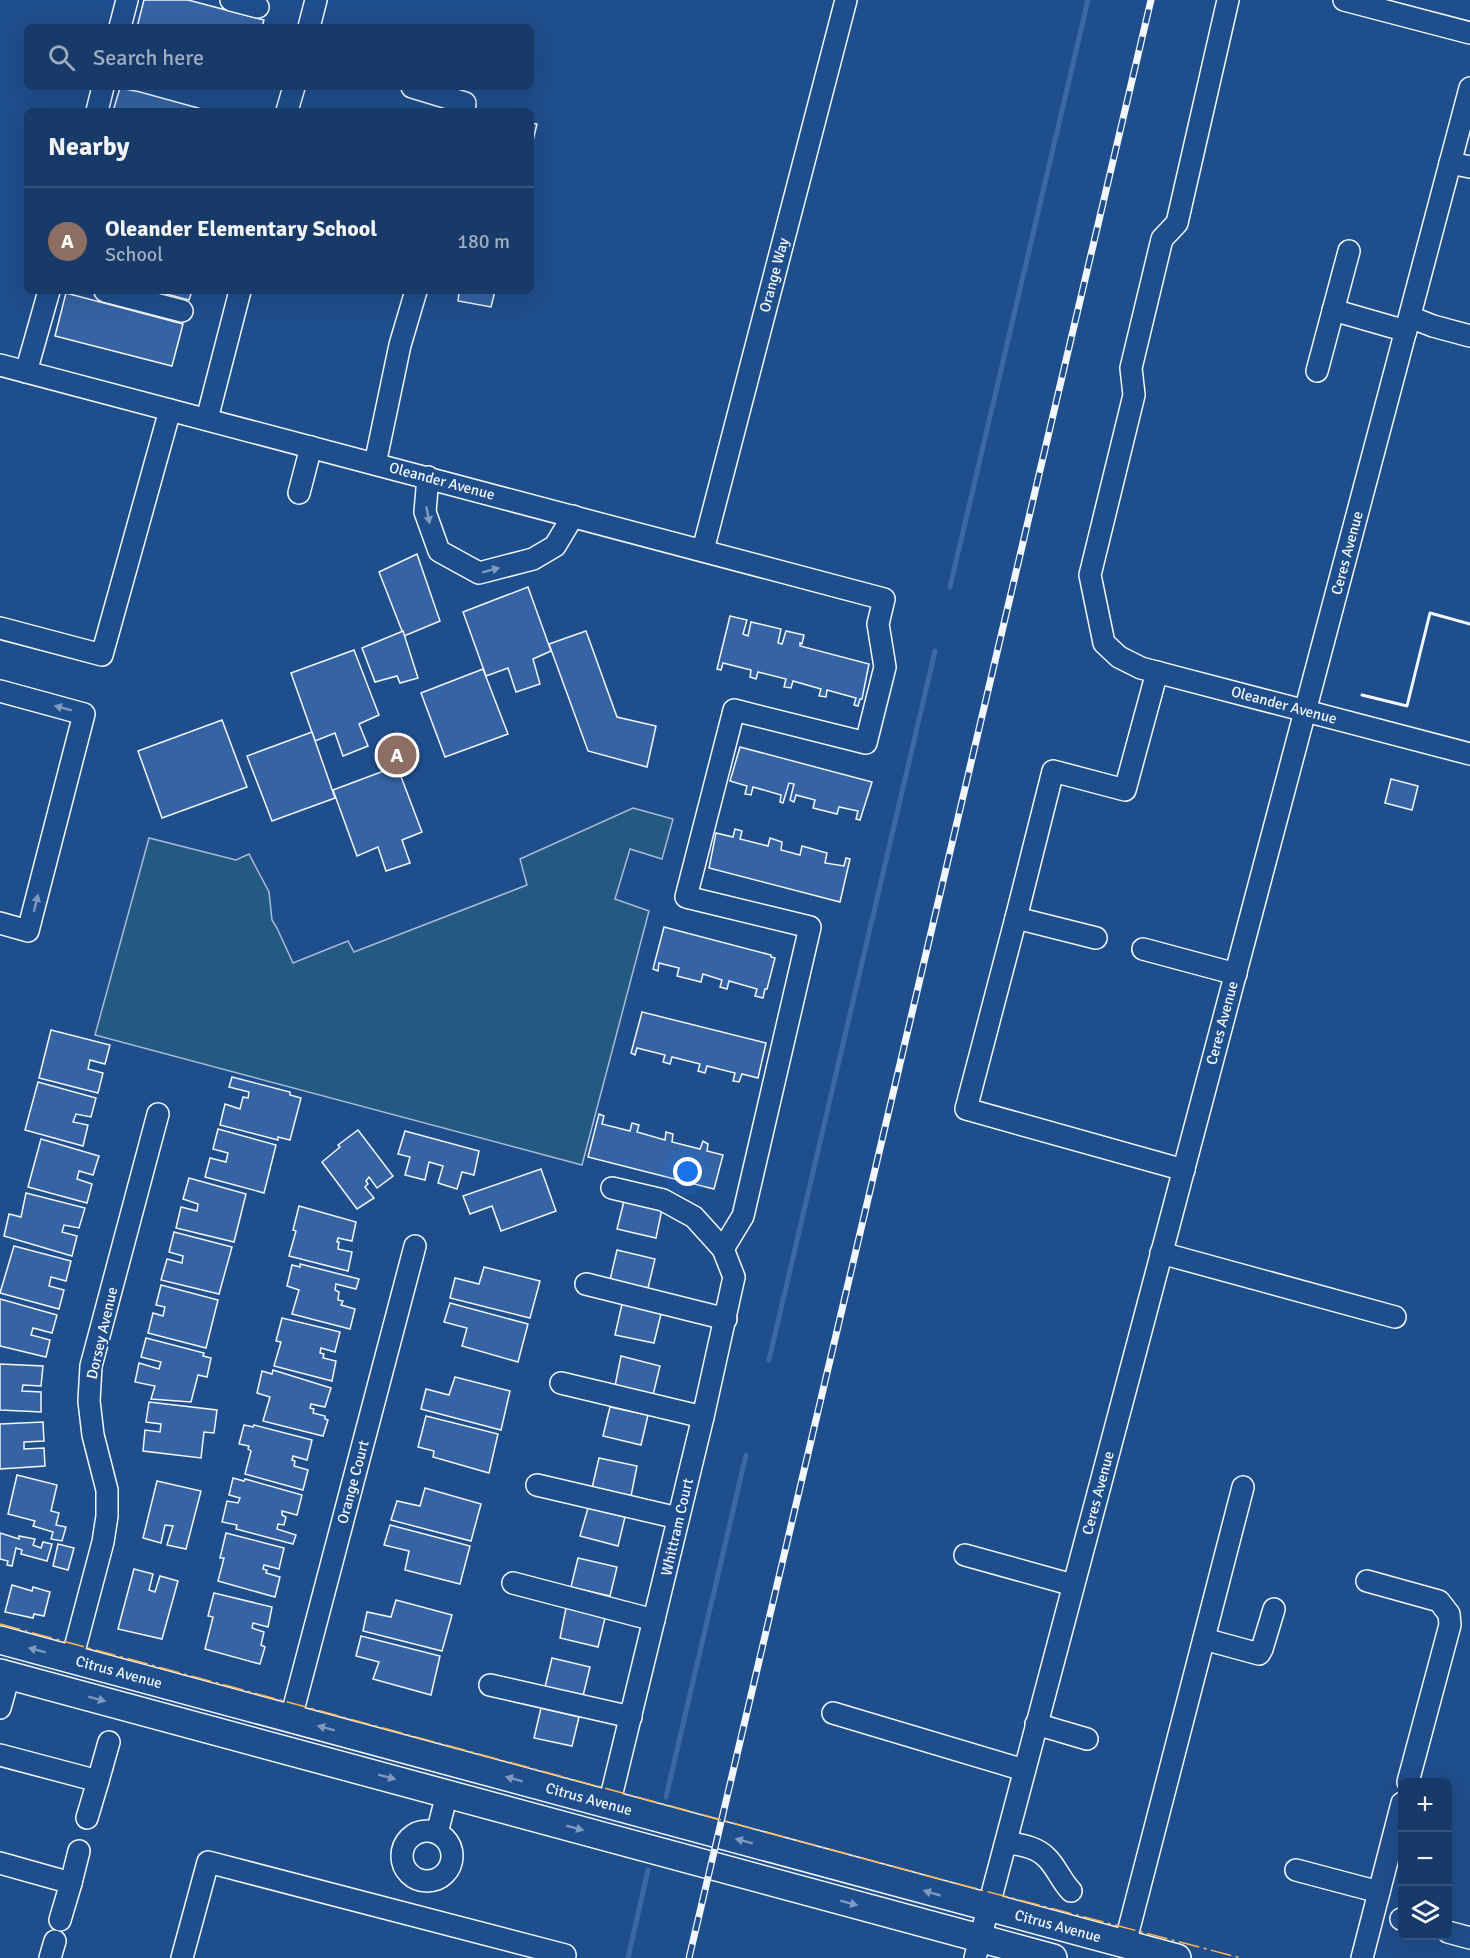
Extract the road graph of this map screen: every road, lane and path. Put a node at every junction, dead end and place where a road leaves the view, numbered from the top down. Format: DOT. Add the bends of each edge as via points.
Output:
graph roads {
  1 [pos="127,0"];
  2 [pos="231,0"];
  3 [pos="316,0"];
  4 [pos="846,0"];
  5 [pos="1228,0"];
  6 [pos="1344,0"];
  7 [pos="258,7"];
  8 [pos="121,24"];
  9 [pos="310,24"];
  10 [pos="1470,33"];
  11 [pos="1470,88"];
  12 [pos="103,90"];
  13 [pos="293,90"];
  14 [pos="422,90"];
  15 [pos="98,108"];
  16 [pos="288,108"];
  17 [pos="464,108"];
  18 [pos="1460,165"];
  19 [pos="1349,251"];
  20 [pos="48,294"];
  21 [pos="117,294"];
  22 [pos="239,294"];
  23 [pos="415,294"];
  24 [pos="1334,310"];
  25 [pos="182,311"];
  26 [pos="1408,324"];
  27 [pos="1470,336"];
  28 [pos="0,365"];
  29 [pos="1317,371"];
  30 [pos="26,372"];
  31 [pos="170,410"];
  32 [pos="207,419"];
  33 [pos="311,447"];
  34 [pos="375,464"];
  35 [pos="428,477"];
  36 [pos="299,493"];
  37 [pos="573,516"];
  38 [pos="703,550"];
  39 [pos="0,628"];
  40 [pos="1157,672"];
  41 [pos="0,691"];
  42 [pos="1306,711"];
  43 [pos="1470,754"];
  44 [pos="1016,918"];
  45 [pos="0,923"];
  46 [pos="1096,938"];
  47 [pos="1143,949"];
  48 [pos="1236,974"];
  49 [pos="158,1114"];
  50 [pos="1184,1170"];
  51 [pos="612,1188"];
  52 [pos="416,1246"];
  53 [pos="723,1249"];
  54 [pos="1161,1253"];
  55 [pos="586,1284"];
  56 [pos="1395,1317"];
  57 [pos="726,1318"];
  58 [pos="561,1383"];
  59 [pos="703,1417"];
  60 [pos="537,1485"];
  61 [pos="1243,1486"];
  62 [pos="678,1518"];
  63 [pos="965,1555"];
  64 [pos="1367,1581"];
  65 [pos="513,1583"];
  66 [pos="1074,1585"];
  67 [pos="1274,1609"];
  68 [pos="654,1620"];
  69 [pos="1204,1639"];
  70 [pos="0,1640"];
  71 [pos="72,1659"];
  72 [pos="4,1674"];
  73 [pos="490,1685"];
  74 [pos="0,1708"];
  75 [pos="833,1713"];
  76 [pos="631,1717"];
  77 [pos="291,1719"];
  78 [pos="1036,1725"];
  79 [pos="1087,1739"];
  80 [pos="109,1742"];
  81 [pos="0,1755"];
  82 [pos="1024,1770"];
  83 [pos="1409,1778"];
  84 [pos="98,1781"];
  85 [pos="447,1794"];
  86 [pos="609,1805"];
  87 [pos="87,1818"];
  88 [pos="1398,1819"];
  89 [pos="437,1833"];
  90 [pos="1006,1842"];
  91 [pos="79,1851"];
  92 [pos="0,1863"];
  93 [pos="1296,1870"];
  94 [pos="422,1881"];
  95 [pos="71,1883"];
  96 [pos="1071,1891"];
  97 [pos="1379,1893"];
  98 [pos="988,1908"];
  99 [pos="412,1915"];
  100 [pos="60,1920"];
  101 [pos="1452,1933"];
  102 [pos="1470,1938"];
  103 [pos="1125,1944"];
  104 [pos="977,1948"];
  105 [pos="565,1955"];
  106 [pos="182,1958"];
  107 [pos="1053,1958"];
  108 [pos="1177,1958"];
  109 [pos="1362,1958"];
  1 -- 8 [label="street"];
  2 -- 7 [label="street"];
  3 -- 9 [label="street"];
  4 -- 38 [label="street, Orange Way"];
  5 -- 40 [label="street, Oleander Avenue" via="1177,223 1162,239 1131,368 1134,395 1090,575 1104,643 1119,657"];
  6 -- 10 [label="street"];
  11 -- 18 [label="street, Ceres Avenue"];
  12 -- 15 [label="street"];
  13 -- 16 [label="street"];
  14 -- 17 [label="street" via="465,103"];
  18 -- 26 [label="street, Ceres Avenue"];
  19 -- 24 [label="street"];
  20 -- 30 [label="street"];
  21 -- 25 [label="street"];
  22 -- 32 [label="street"];
  23 -- 34 [label="street"];
  24 -- 26 [label="street"];
  24 -- 29 [label="street"];
  26 -- 27 [label="street"];
  26 -- 42 [label="street, Ceres Avenue"];
  28 -- 30 [label="street, Oleander Avenue"];
  30 -- 31 [label="street, Oleander Avenue"];
  31 -- 32 [label="street, Oleander Avenue"];
  31 -- 39 [label="street" via="102,655"];
  32 -- 33 [label="street, Oleander Avenue"];
  33 -- 34 [label="street, Oleander Avenue"];
  33 -- 36 [label="street"];
  34 -- 35 [label="street, Oleander Avenue"];
  35 -- 37 [label="street, Oleander Avenue"];
  35 -- 37 [label="street, one-way" via="425,512 439,551 479,573 533,559 555,546"];
  37 -- 38 [label="street, Oleander Avenue"];
  38 -- 53 [label="street, Oleander Avenue" via="884,599 878,624 885,667 866,743 734,710 686,897 810,927 742,1216"];
  40 -- 42 [label="street, Oleander Avenue"];
  40 -- 44 [label="street" via="1125,790 1053,771"];
  45 -- 41 [label="street, one-way" via="28,931 84,714"];
  42 -- 43 [label="street, Oleander Avenue"];
  42 -- 48 [label="street, Ceres Avenue"];
  44 -- 46 [label="street"];
  44 -- 50 [label="street" via="966,1109"];
  47 -- 48 [label="street"];
  48 -- 50 [label="street, Ceres Avenue"];
  49 -- 71 [label="street, Dorsey Avenue" via="92,1365 89,1401 107,1490 107,1516"];
  50 -- 54 [label="street, Ceres Avenue"];
  51 -- 53 [label="street" via="663,1200 694,1217"];
  52 -- 77 [label="street, Orange Court"];
  53 -- 57 [label="street, Whittram Court" via="734,1277"];
  54 -- 56 [label="street"];
  54 -- 66 [label="street, Ceres Avenue"];
  55 -- 57 [label="street"];
  57 -- 59 [label="street, Whittram Court"];
  58 -- 59 [label="street"];
  59 -- 62 [label="street, Whittram Court"];
  60 -- 62 [label="street"];
  61 -- 69 [label="street"];
  62 -- 68 [label="street, Whittram Court"];
  63 -- 66 [label="street"];
  64 -- 83 [label="street" via="1439,1601 1449,1614 1450,1626"];
  65 -- 68 [label="street"];
  66 -- 78 [label="street, Ceres Avenue"];
  67 -- 69 [label="street" via="1259,1654"];
  68 -- 76 [label="street, Whittram Court"];
  69 -- 103 [label="street"];
  71 -- 70 [label="main road, Citrus Avenue, one-way"];
  71 -- 77 [label="main road, Citrus Avenue"];
  72 -- 74 [label="street"];
  72 -- 85 [label="main road, one-way"];
  73 -- 76 [label="street"];
  75 -- 82 [label="street"];
  76 -- 86 [label="street, Whittram Court"];
  86 -- 77 [label="main road, Citrus Avenue, one-way"];
  78 -- 79 [label="street"];
  78 -- 82 [label="street, Ceres Avenue"];
  80 -- 84 [label="street"];
  81 -- 84 [label="street"];
  82 -- 90 [label="street, Ceres Avenue"];
  84 -- 87 [label="street"];
  85 -- 89 [label="street"];
  85 -- 104 [label="main road, one-way" via="653,1850"];
  98 -- 86 [label="main road, Citrus Avenue, one-way"];
  88 -- 97 [label="street"];
  89 -- 94 [label="street" via="449,1844 452,1861 448,1872 439,1879"];
  89 -- 94 [label="street" via="420,1832 404,1846 405,1868"];
  90 -- 96 [label="street" via="1031,1847 1046,1857"];
  90 -- 98 [label="street, Ceres Avenue"];
  91 -- 95 [label="street"];
  92 -- 95 [label="street"];
  93 -- 97 [label="street"];
  94 -- 99 [label="street"];
  95 -- 100 [label="street"];
  97 -- 109 [label="street"];
  98 -- 103 [label="main road, Citrus Avenue"];
  98 -- 104 [label="street, Ceres Avenue"];
  99 -- 105 [label="street"];
  99 -- 106 [label="street" via="208,1862"];
  101 -- 102 [label="street"];
  103 -- 108 [label="main road, Citrus Avenue"];
  104 -- 107 [label="main road"];
}
